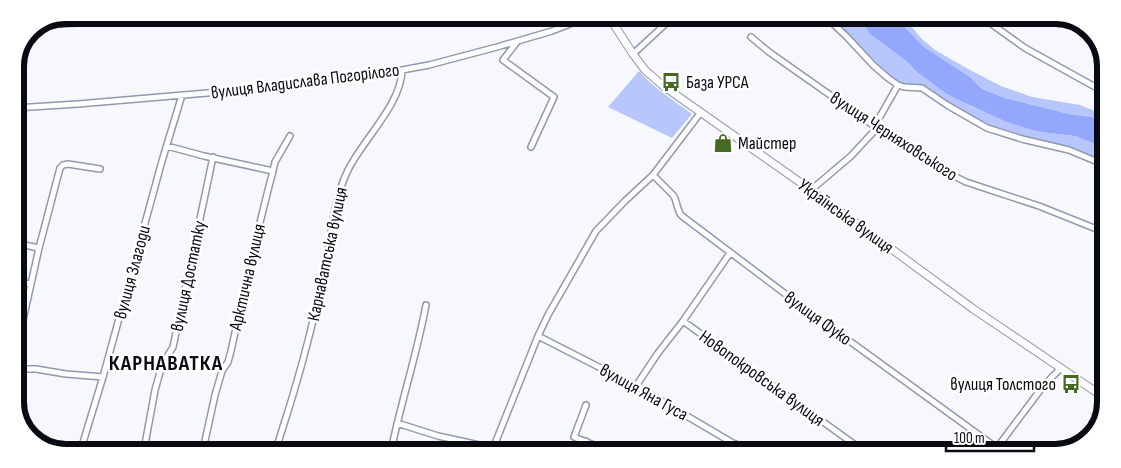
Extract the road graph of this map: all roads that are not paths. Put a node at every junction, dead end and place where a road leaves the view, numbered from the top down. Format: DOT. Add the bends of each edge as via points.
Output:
graph roads {
  1 [pos="570,24"];
  2 [pos="614,24"];
  3 [pos="665,24"];
  4 [pos="833,24"];
  5 [pos="991,24"];
  6 [pos="751,37"];
  7 [pos="517,41"];
  8 [pos="633,54"];
  9 [pos="402,70"];
  10 [pos="898,85"];
  11 [pos="1097,88"];
  12 [pos="182,95"];
  13 [pos="24,107"];
  14 [pos="701,112"];
  15 [pos="877,128"];
  16 [pos="290,136"];
  17 [pos="167,146"];
  18 [pos="531,147"];
  19 [pos="214,158"];
  20 [pos="1097,162"];
  21 [pos="100,169"];
  22 [pos="273,171"];
  23 [pos="652,175"];
  24 [pos="811,190"];
  25 [pos="1097,229"];
  26 [pos="24,245"];
  27 [pos="39,248"];
  28 [pos="730,253"];
  29 [pos="24,283"];
  30 [pos="31,284"];
  31 [pos="426,305"];
  32 [pos="24,316"];
  33 [pos="684,321"];
  34 [pos="538,336"];
  35 [pos="1061,368"];
  36 [pos="24,369"];
  37 [pos="103,378"];
  38 [pos="636,386"];
  39 [pos="1097,393"];
  40 [pos="586,405"];
  41 [pos="397,422"];
  42 [pos="586,441"];
  43 [pos="83,444"];
  44 [pos="145,444"];
  45 [pos="204,444"];
  46 [pos="278,444"];
  47 [pos="392,444"];
  48 [pos="472,444"];
  49 [pos="495,444"];
  50 [pos="585,444"];
  51 [pos="593,444"];
  52 [pos="736,444"];
  53 [pos="854,444"];
  54 [pos="987,444"];
  55 [pos="1000,444"];
  1 -- 7 [label="street, вулиця Владислава Погорілого"];
  2 -- 8 [label="street, Українська вулиця"];
  3 -- 8 [label="street"];
  4 -- 10 [label="street" via="874,66"];
  5 -- 11 [label="street" via="1025,48"];
  6 -- 15 [label="street, вулиця Черняховського"];
  7 -- 9 [label="street, вулиця Владислава Погорілого"];
  7 -- 18 [label="street" via="504,60 554,97"];
  8 -- 14 [label="street, Українська вулиця" via="653,78"];
  9 -- 12 [label="street, вулиця Владислава Погорілого"];
  9 -- 46 [label="street, Карнаватська вулиця" via="393,102 353,160 341,185 317,306"];
  10 -- 15 [label="street" via="878,120"];
  10 -- 20 [label="street" via="922,88 987,128 1069,150"];
  12 -- 13 [label="street, вулиця Владислава Погорілого"];
  12 -- 17 [label="street, вулиця Злагоди"];
  14 -- 23 [label="street"];
  14 -- 24 [label="street, Українська вулиця"];
  15 -- 24 [label="street" via="851,156"];
  15 -- 25 [label="street, вулиця Черняховського" via="966,182"];
  16 -- 22 [label="street, Арктична вулиця"];
  17 -- 19 [label="street"];
  17 -- 37 [label="street, вулиця Злагоди"];
  19 -- 22 [label="street"];
  19 -- 44 [label="street, вулиця Достатку" via="172,348 157,382"];
  21 -- 27 [label="street" via="68,164 60,168"];
  22 -- 45 [label="street, Арктична вулиця" via="228,362 215,395"];
  23 -- 28 [label="street, вулиця Фуко" via="674,196 680,214"];
  23 -- 34 [label="street" via="596,232"];
  24 -- 35 [label="street, Українська вулиця" via="964,303"];
  26 -- 27 [label="street"];
  27 -- 30 [label="street"];
  28 -- 33 [label="street"];
  28 -- 54 [label="street, вулиця Фуко"];
  29 -- 30 [label="street"];
  30 -- 32 [label="street"];
  31 -- 41 [label="street"];
  33 -- 38 [label="street"];
  33 -- 53 [label="street, Новопокровська вулиця"];
  34 -- 38 [label="street, вулиця Яна Гуса"];
  34 -- 49 [label="street"];
  35 -- 39 [label="street, Українська вулиця"];
  35 -- 55 [label="street" via="1044,385"];
  36 -- 37 [label="street"];
  37 -- 43 [label="street, вулиця Злагоди"];
  38 -- 52 [label="street, вулиця Яна Гуса"];
  40 -- 42 [label="street" via="574,437"];
  41 -- 47 [label="street"];
  41 -- 48 [label="street"];
  42 -- 50 [label="street"];
  42 -- 51 [label="street"];
}
